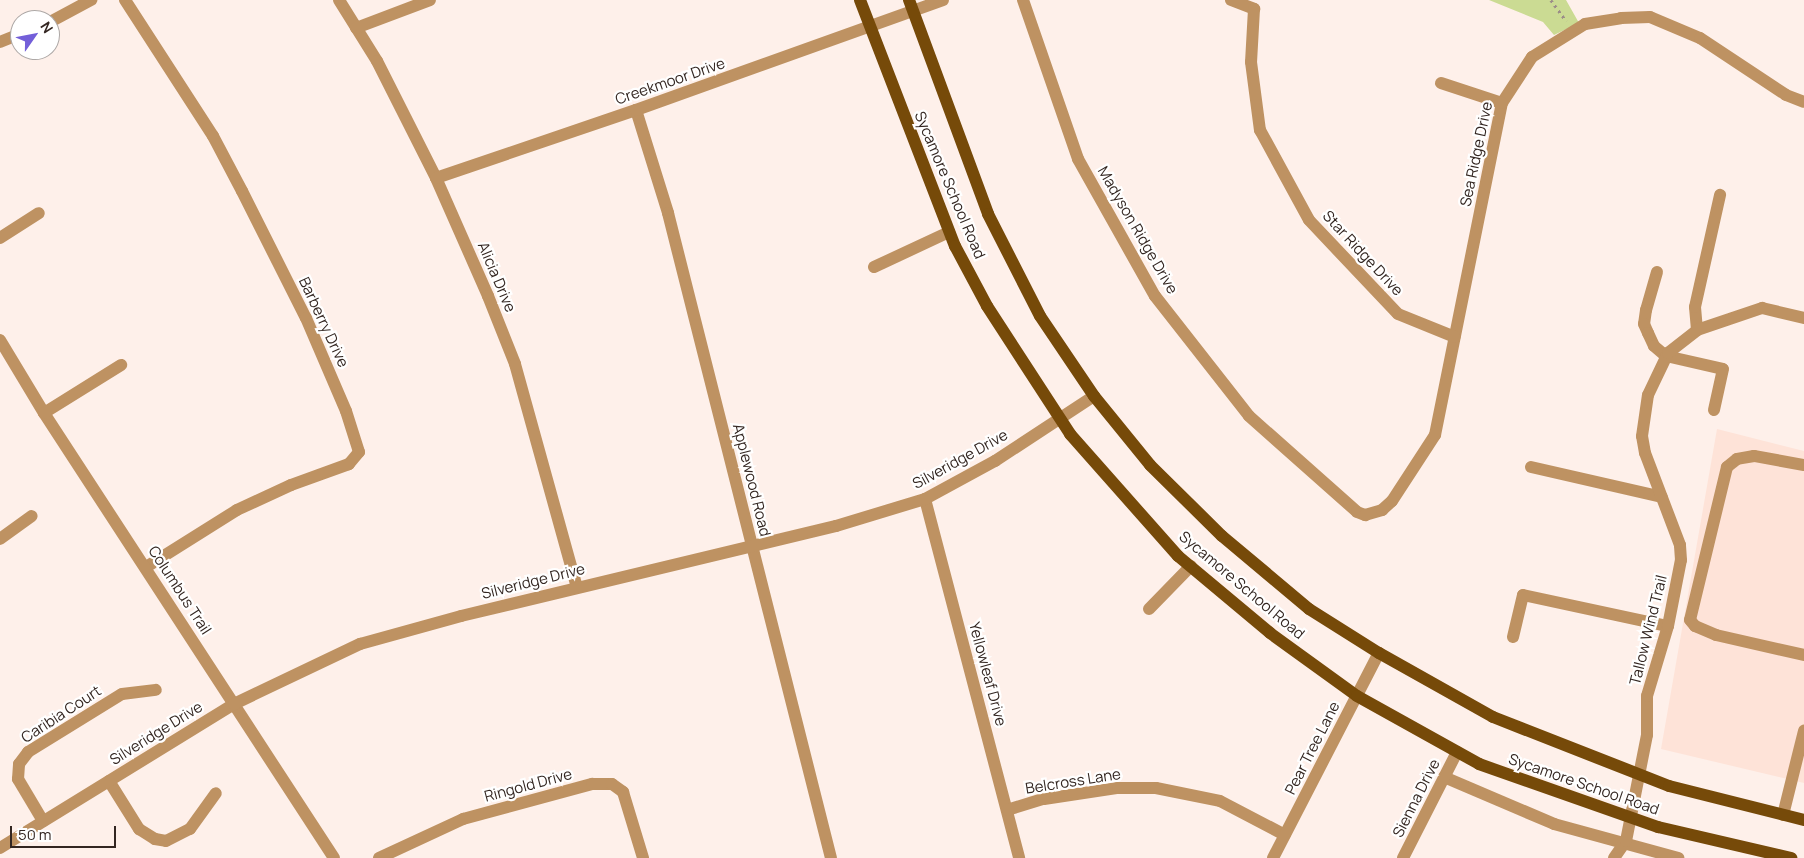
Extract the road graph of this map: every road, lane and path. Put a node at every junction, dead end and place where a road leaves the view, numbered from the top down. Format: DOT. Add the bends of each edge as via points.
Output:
graph roads {
  1 [pos="91,0"];
  2 [pos="125,0"];
  3 [pos="339,0"];
  4 [pos="430,0"];
  5 [pos="860,0"];
  6 [pos="943,0"];
  7 [pos="1023,0"];
  8 [pos="1231,0"];
  9 [pos="1550,0"];
  10 [pos="911,6"];
  11 [pos="60,17"];
  12 [pos="356,28"];
  13 [pos="869,28"];
  14 [pos="1573,30"];
  15 [pos="1441,83"];
  16 [pos="1804,102"];
  17 [pos="1502,103"];
  18 [pos="636,110"];
  19 [pos="436,178"];
  20 [pos="1720,195"];
  21 [pos="39,213"];
  22 [pos="949,232"];
  23 [pos="0,238"];
  24 [pos="874,267"];
  25 [pos="1657,272"];
  26 [pos="1804,318"];
  27 [pos="1697,330"];
  28 [pos="1455,337"];
  29 [pos="0,340"];
  30 [pos="1666,356"];
  31 [pos="121,365"];
  32 [pos="1094,396"];
  33 [pos="1714,410"];
  34 [pos="44,413"];
  35 [pos="1060,419"];
  36 [pos="1804,465"];
  37 [pos="1531,467"];
  38 [pos="1662,497"];
  39 [pos="925,499"];
  40 [pos="1373,514"];
  41 [pos="32,516"];
  42 [pos="0,539"];
  43 [pos="751,544"];
  44 [pos="1191,566"];
  45 [pos="146,567"];
  46 [pos="577,587"];
  47 [pos="1149,608"];
  48 [pos="1668,626"];
  49 [pos="1513,637"];
  50 [pos="1379,653"];
  51 [pos="1804,655"];
  52 [pos="156,690"];
  53 [pos="1357,696"];
  54 [pos="234,704"];
  55 [pos="1804,731"];
  56 [pos="1457,752"];
  57 [pos="1446,774"];
  58 [pos="1637,774"];
  59 [pos="109,781"];
  60 [pos="216,793"];
  61 [pos="1007,810"];
  62 [pos="1783,815"];
  63 [pos="1629,817"];
  64 [pos="43,820"];
  65 [pos="1804,820"];
  66 [pos="1285,834"];
  67 [pos="1626,841"];
  68 [pos="0,848"];
  69 [pos="1784,857"];
  70 [pos="334,858"];
  71 [pos="379,858"];
  72 [pos="644,858"];
  73 [pos="831,858"];
  74 [pos="1019,858"];
  75 [pos="1273,858"];
  76 [pos="1403,858"];
  77 [pos="1614,858"];
  78 [pos="1637,858"];
  79 [pos="1678,858"];
  1 -- 11 [label="street"];
  2 -- 45 [label="street, Barberry Drive" via="213,136 242,191 306,318 346,411 359,452 349,464 291,485 238,510"];
  3 -- 12 [label="street, Alicia Drive"];
  4 -- 12 [label="street"];
  5 -- 13 [label="main road, Sycamore School Road"];
  6 -- 10 [label="street"];
  7 -- 40 [label="street, Madyson Ridge Drive" via="1078,160 1155,296 1249,416 1357,512"];
  8 -- 28 [label="street, Star Ridge Drive" via="1254,9 1250,62 1260,130 1309,220 1398,314"];
  9 -- 14 [label="path"];
  10 -- 13 [label="street, Creekmoor Drive"];
  10 -- 32 [label="main road, Sycamore School Road" via="1004,249 1040,316"];
  12 -- 19 [label="street, Alicia Drive" via="377,61"];
  13 -- 18 [label="street, Creekmoor Drive"];
  13 -- 22 [label="main road, Sycamore School Road"];
  14 -- 16 [label="street, Sea Ridge Drive" via="1621,18 1650,16 1700,38 1786,95"];
  14 -- 17 [label="street, Sea Ridge Drive" via="1532,57"];
  15 -- 17 [label="street"];
  17 -- 28 [label="street, Sea Ridge Drive"];
  18 -- 19 [label="street, Creekmoor Drive"];
  18 -- 43 [label="street, Applewood Road" via="668,213"];
  19 -- 46 [label="street, Alicia Drive" via="515,364"];
  20 -- 27 [label="street" via="1695,307"];
  21 -- 23 [label="street"];
  22 -- 24 [label="street"];
  22 -- 35 [label="main road, Sycamore School Road" via="987,306"];
  25 -- 30 [label="street" via="1644,324 1654,346"];
  26 -- 27 [label="street, Tallow Wind Trail" via="1762,308"];
  27 -- 30 [label="street, Tallow Wind Trail"];
  28 -- 40 [label="street, Sea Ridge Drive" via="1435,435 1392,502"];
  29 -- 34 [label="street, Columbus Trail"];
  30 -- 33 [label="street" via="1723,369"];
  30 -- 38 [label="street, Tallow Wind Trail" via="1648,395 1642,436"];
  31 -- 34 [label="street"];
  32 -- 35 [label="street, Silveridge Drive"];
  32 -- 50 [label="main road, Sycamore School Road" via="1150,465 1222,536 1309,609"];
  34 -- 45 [label="street, Columbus Trail"];
  35 -- 39 [label="street, Silveridge Drive" via="995,461"];
  35 -- 44 [label="main road, Sycamore School Road" via="1172,549"];
  36 -- 51 [label="street" via="1754,456 1737,459 1727,467 1690,620 1695,626 1716,635"];
  37 -- 38 [label="street"];
  38 -- 48 [label="street, Tallow Wind Trail" via="1680,545 1678,582"];
  39 -- 43 [label="street, Silveridge Drive" via="836,526"];
  39 -- 61 [label="street, Yellowleaf Drive"];
  41 -- 42 [label="street"];
  43 -- 46 [label="street, Silveridge Drive"];
  43 -- 73 [label="street, Applewood Road"];
  44 -- 47 [label="street"];
  44 -- 53 [label="main road, Sycamore School Road" via="1270,634"];
  45 -- 54 [label="street, Columbus Trail"];
  46 -- 54 [label="street, Silveridge Drive" via="360,644"];
  48 -- 49 [label="street" via="1523,595"];
  48 -- 58 [label="street, Tallow Wind Trail" via="1647,696 1647,735"];
  50 -- 53 [label="street, Pear Tree Lane"];
  50 -- 58 [label="main road, Sycamore School Road" via="1493,717"];
  52 -- 64 [label="street, Caribia Court" via="122,694 28,752 19,764 18,779"];
  53 -- 56 [label="main road, Sycamore School Road"];
  53 -- 66 [label="street, Pear Tree Lane"];
  54 -- 59 [label="street, Silveridge Drive"];
  54 -- 70 [label="street, Columbus Trail"];
  55 -- 62 [label="street"];
  56 -- 57 [label="street, Sienna Drive"];
  56 -- 63 [label="main road, Sycamore School Road" via="1479,764"];
  57 -- 67 [label="street" via="1554,824"];
  57 -- 76 [label="street, Sienna Drive"];
  58 -- 62 [label="main road, Sycamore School Road" via="1669,786"];
  58 -- 63 [label="street, Tallow Wind Trail"];
  59 -- 60 [label="street" via="139,829 154,839 166,841 190,829"];
  59 -- 64 [label="street, Silveridge Drive"];
  61 -- 66 [label="street, Belcross Lane" via="1044,799 1090,792 1156,788 1220,801"];
  61 -- 74 [label="street, Yellowleaf Drive"];
  62 -- 65 [label="main road, Sycamore School Road"];
  63 -- 67 [label="street, Tallow Wind Trail"];
  63 -- 69 [label="main road, Sycamore School Road" via="1673,831"];
  64 -- 68 [label="street, Silveridge Drive"];
  66 -- 75 [label="street, Pear Tree Lane"];
  67 -- 77 [label="street"];
  67 -- 78 [label="street"];
  67 -- 79 [label="street" via="1642,849"];
  71 -- 72 [label="street, Ringold Drive" via="463,819 592,784 612,784 623,792"];
}
